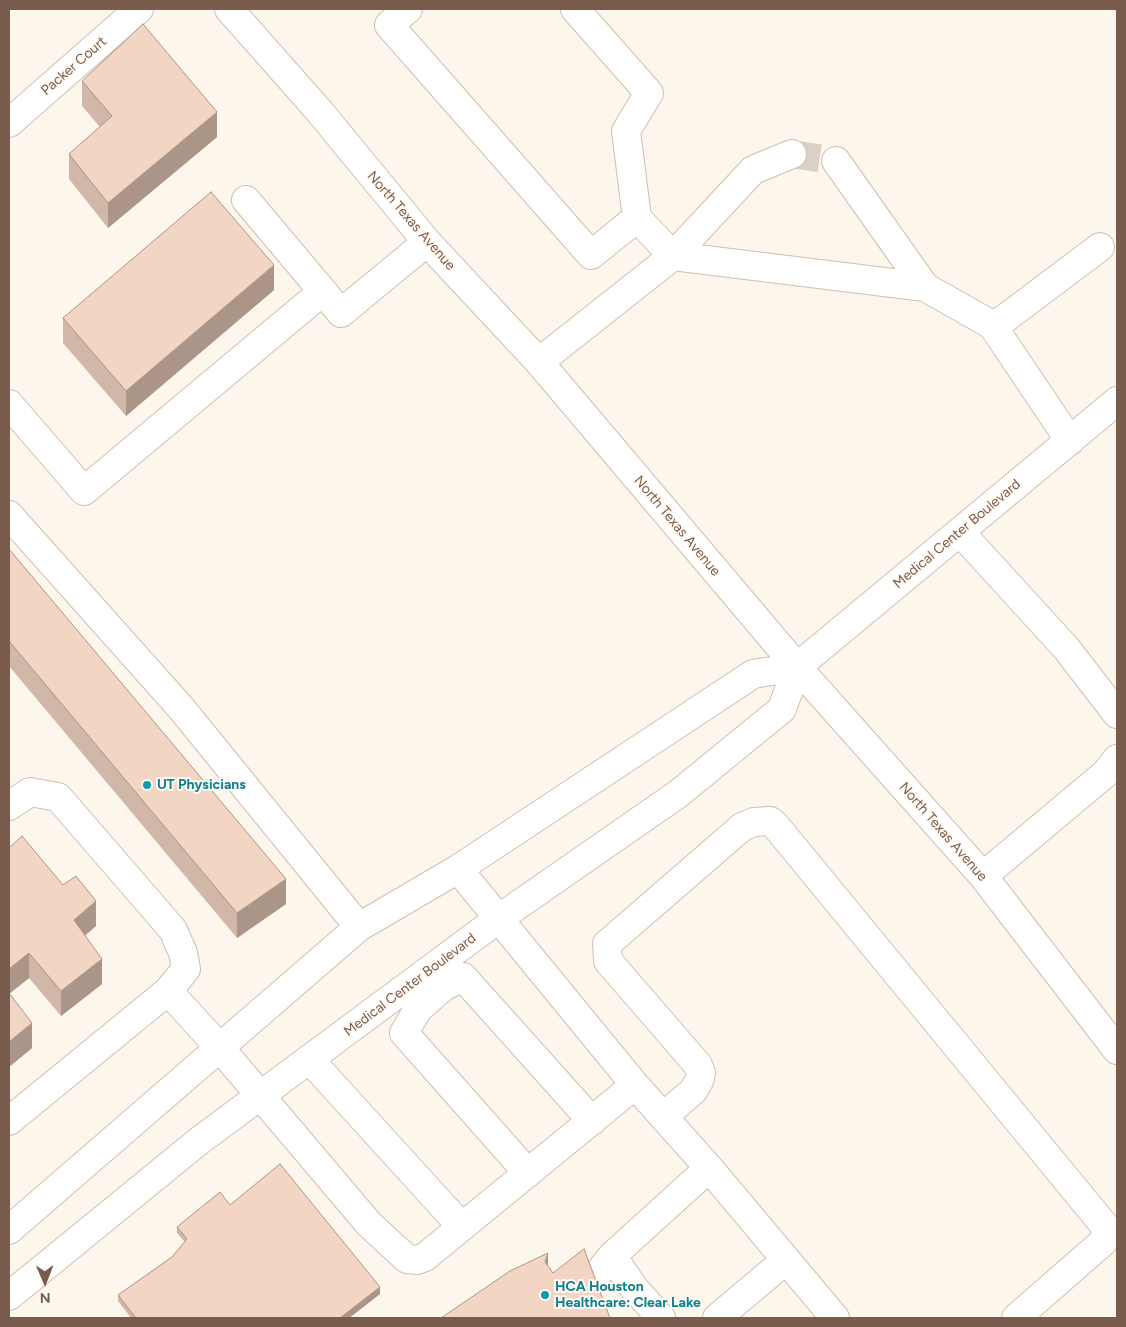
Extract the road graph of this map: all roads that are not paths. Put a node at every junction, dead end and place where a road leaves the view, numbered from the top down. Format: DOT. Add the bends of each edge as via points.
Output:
graph roads {
  1 [pos="139,9"];
  2 [pos="229,9"];
  3 [pos="408,9"];
  4 [pos="574,9"];
  5 [pos="9,122"];
  6 [pos="792,154"];
  7 [pos="836,161"];
  8 [pos="246,200"];
  9 [pos="637,218"];
  10 [pos="427,242"];
  11 [pos="1100,247"];
  12 [pos="673,256"];
  13 [pos="925,287"];
  14 [pos="322,292"];
  15 [pos="992,325"];
  16 [pos="539,362"];
  17 [pos="1117,401"];
  18 [pos="9,404"];
  19 [pos="1070,442"];
  20 [pos="9,515"];
  21 [pos="960,532"];
  22 [pos="797,667"];
  23 [pos="1117,714"];
  24 [pos="1117,759"];
  25 [pos="9,806"];
  26 [pos="458,869"];
  27 [pos="983,876"];
  28 [pos="498,919"];
  29 [pos="359,926"];
  30 [pos="168,992"];
  31 [pos="1115,1041"];
  32 [pos="220,1048"];
  33 [pos="310,1059"];
  34 [pos="635,1085"];
  35 [pos="259,1096"];
  36 [pos="664,1116"];
  37 [pos="9,1121"];
  38 [pos="592,1121"];
  39 [pos="709,1168"];
  40 [pos="528,1173"];
  41 [pos="462,1227"];
  42 [pos="9,1230"];
  43 [pos="612,1256"];
  44 [pos="786,1260"];
  45 [pos="591,1282"];
  46 [pos="9,1296"];
  47 [pos="661,1318"];
  48 [pos="717,1318"];
  49 [pos="835,1318"];
  50 [pos="1016,1318"];
  1 -- 5 [label="street, Packer Court"];
  2 -- 10 [label="street, North Texas Avenue" via="320,112"];
  3 -- 9 [label="street" via="389,24 591,255"];
  4 -- 9 [label="street" via="649,94 626,131"];
  6 -- 12 [label="street" via="753,170"];
  7 -- 13 [label="street"];
  8 -- 14 [label="street"];
  9 -- 12 [label="street"];
  10 -- 14 [label="street" via="341,313"];
  10 -- 16 [label="street, North Texas Avenue"];
  11 -- 15 [label="street"];
  12 -- 13 [label="street"];
  12 -- 16 [label="street"];
  13 -- 15 [label="street"];
  14 -- 18 [label="street" via="84,491"];
  15 -- 19 [label="street"];
  16 -- 22 [label="street, North Texas Avenue"];
  17 -- 19 [label="street, Medical Center Boulevard"];
  19 -- 21 [label="street, Medical Center Boulevard"];
  20 -- 29 [label="street" via="181,708"];
  21 -- 22 [label="street, Medical Center Boulevard"];
  21 -- 23 [label="street" via="1066,648"];
  22 -- 26 [label="street" via="753,674"];
  22 -- 27 [label="street, North Texas Avenue"];
  22 -- 28 [label="street, Medical Center Boulevard" via="782,709 678,794"];
  24 -- 27 [label="street" via="1106,773"];
  25 -- 30 [label="street" via="30,792 58,797 160,915 172,930 183,953 186,969"];
  26 -- 28 [label="street"];
  26 -- 29 [label="street"];
  27 -- 31 [label="street, North Texas Avenue"];
  28 -- 33 [label="street, Medical Center Boulevard"];
  28 -- 34 [label="street"];
  29 -- 32 [label="street"];
  30 -- 32 [label="street"];
  30 -- 37 [label="street"];
  32 -- 35 [label="street"];
  32 -- 42 [label="street"];
  33 -- 35 [label="street, Medical Center Boulevard"];
  33 -- 41 [label="street"];
  34 -- 36 [label="street"];
  34 -- 38 [label="street"];
  35 -- 41 [label="street" via="369,1224 407,1259 425,1257"];
  35 -- 46 [label="street, Medical Center Boulevard"];
  36 -- 39 [label="street"];
  36 -- 50 [label="street" via="693,1091 699,1081 698,1065 608,961 608,944 742,827 754,822 770,822 1104,1225 1103,1242"];
  38 -- 40 [label="street"];
  38 -- 40 [label="street" via="463,978 443,987 418,1009 404,1033"];
  39 -- 43 [label="street"];
  39 -- 44 [label="street"];
  40 -- 41 [label="street"];
  43 -- 45 [label="street"];
  43 -- 47 [label="street" via="634,1288"];
  44 -- 48 [label="street"];
  44 -- 49 [label="street"];
}
